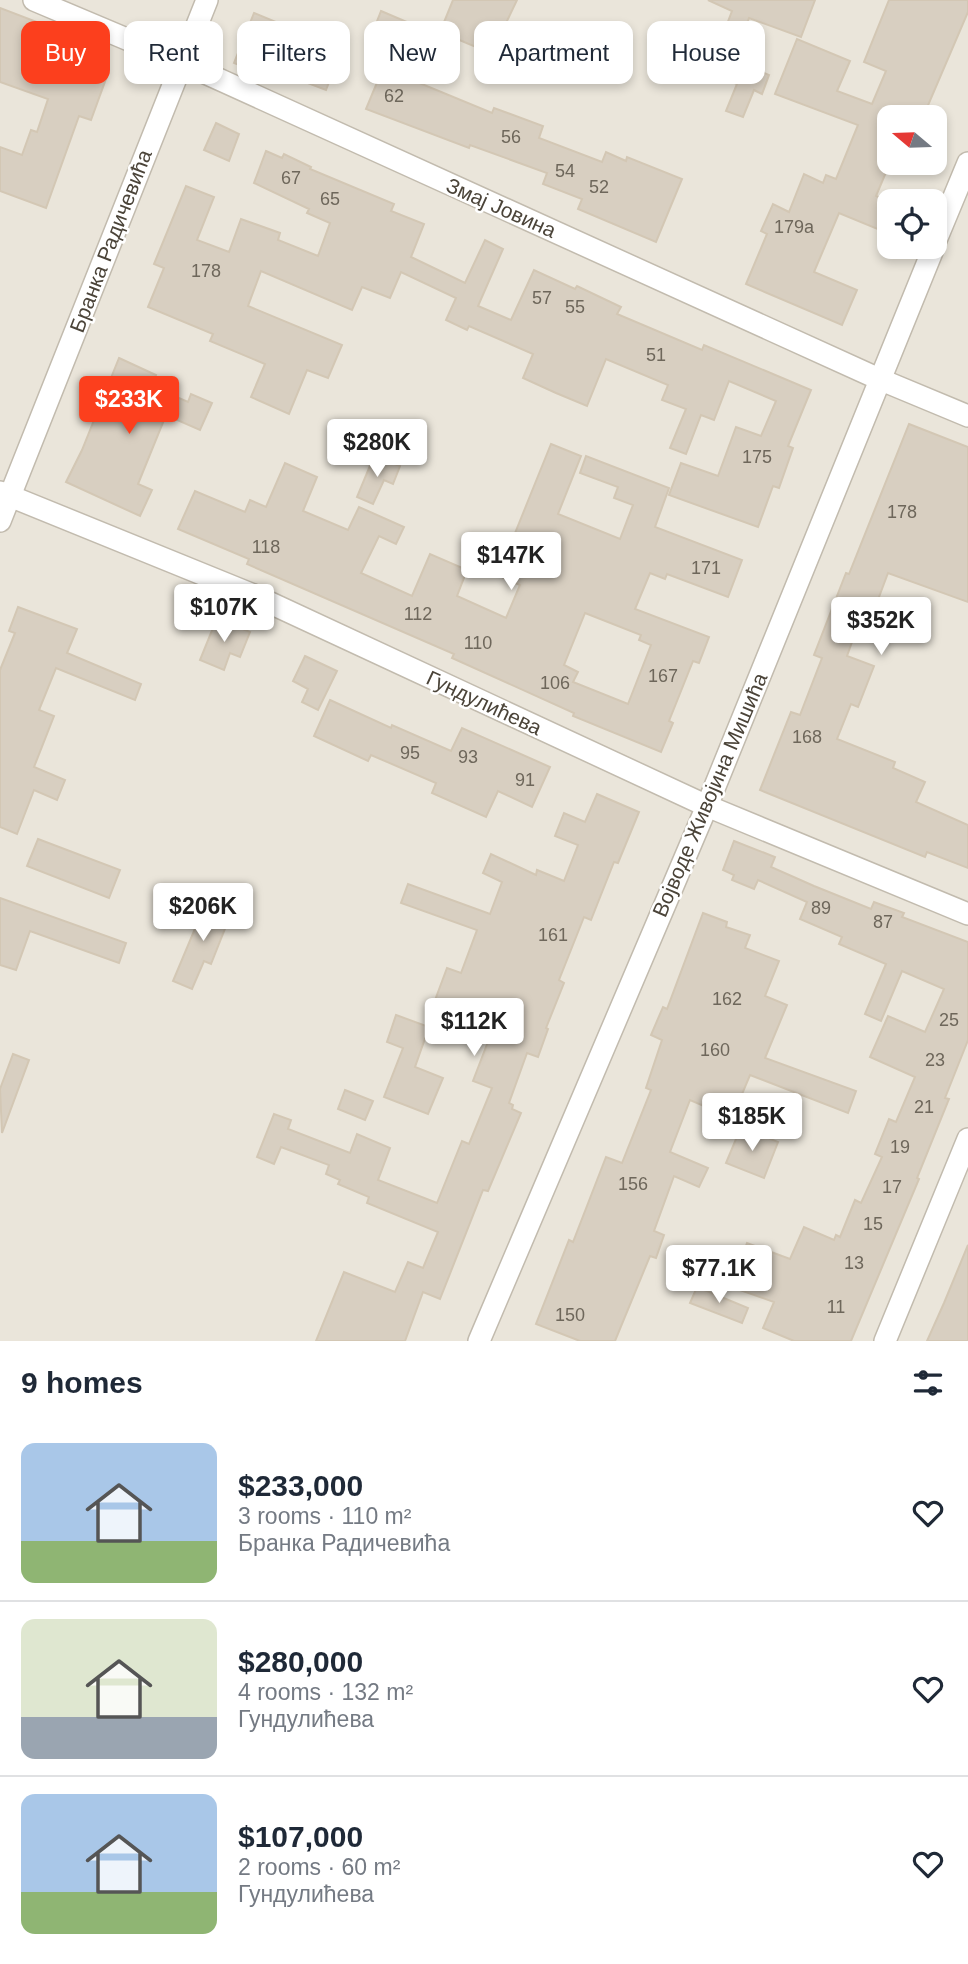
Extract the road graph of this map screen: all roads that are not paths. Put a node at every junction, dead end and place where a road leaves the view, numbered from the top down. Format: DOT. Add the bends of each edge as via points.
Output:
graph roads {
  1 [pos="34,0"];
  2 [pos="207,0"];
  3 [pos="198,21"];
  4 [pos="124,38"];
  5 [pos="223,81"];
  6 [pos="172,84"];
  7 [pos="968,163"];
  8 [pos="947,214"];
  9 [pos="929,259"];
  10 [pos="880,379"];
  11 [pos="968,416"];
  12 [pos="5,494"];
  13 [pos="0,521"];
  14 [pos="707,806"];
  15 [pos="968,914"];
  16 [pos="968,1139"];
  17 [pos="479,1341"];
  18 [pos="885,1341"];
  1 -- 4 [label="street, Змај Јовина"];
  2 -- 3 [label="street, Бранка Радичевића"];
  5 -- 10 [label="street, Змај Јовина"];
  6 -- 12 [label="street, Бранка Радичевића"];
  7 -- 8 [label="street, Војводе Живојина Мишића"];
  9 -- 10 [label="street, Војводе Живојина Мишића"];
  10 -- 11 [label="street, Змај Јовина"];
  10 -- 14 [label="street, Војводе Живојина Мишића"];
  12 -- 13 [label="street, Бранка Радичевића"];
  12 -- 14 [label="street, Гундулићева" via="251,594"];
  14 -- 15 [label="street, Гундулићева"];
  14 -- 17 [label="street, Војводе Живојина Мишића"];
  16 -- 18 [label="street"];
}
